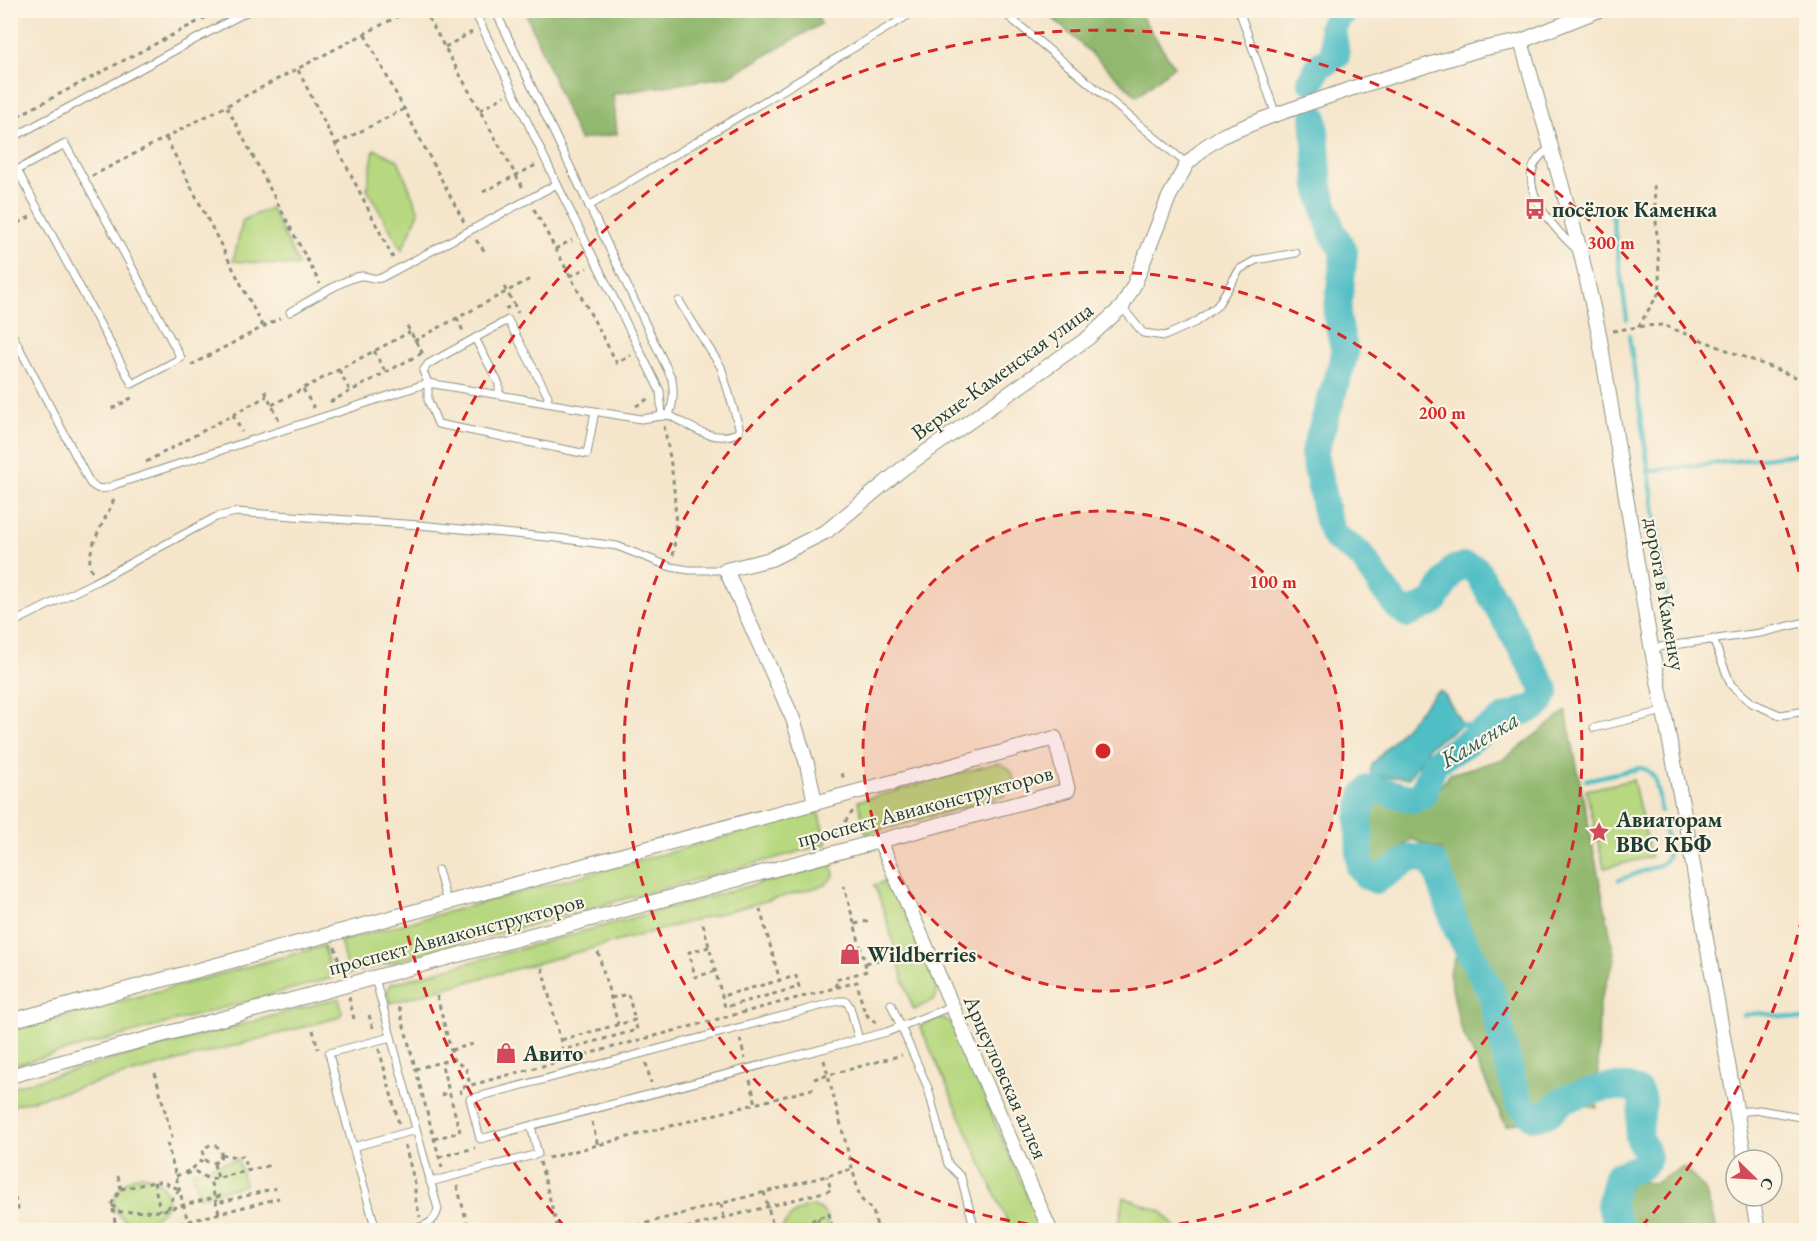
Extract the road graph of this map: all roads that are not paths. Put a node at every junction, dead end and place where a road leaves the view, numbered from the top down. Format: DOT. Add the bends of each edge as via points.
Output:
graph roads {
  1 [pos="250,10"];
  2 [pos="474,10"];
  3 [pos="495,10"];
  4 [pos="917,10"];
  5 [pos="998,10"];
  6 [pos="1239,10"];
  7 [pos="1599,10"];
  8 [pos="1521,40"];
  9 [pos="1276,115"];
  10 [pos="10,139"];
  11 [pos="1551,148"];
  12 [pos="1187,164"];
  13 [pos="14,171"];
  14 [pos="557,184"];
  15 [pos="589,206"];
  16 [pos="1296,253"];
  17 [pos="1581,254"];
  18 [pos="679,301"];
  19 [pos="1122,307"];
  20 [pos="290,312"];
  21 [pos="10,330"];
  22 [pos="475,338"];
  23 [pos="428,383"];
  24 [pos="499,395"];
  25 [pos="547,403"];
  26 [pos="595,411"];
  27 [pos="665,416"];
  28 [pos="726,570"];
  29 [pos="1806,622"];
  30 [pos="10,624"];
  31 [pos="1713,639"];
  32 [pos="1652,648"];
  33 [pos="1664,711"];
  34 [pos="1806,711"];
  35 [pos="1594,728"];
  36 [pos="815,803"];
  37 [pos="880,841"];
  38 [pos="438,870"];
  39 [pos="447,902"];
  40 [pos="375,978"];
  41 [pos="891,1005"];
  42 [pos="952,1006"];
  43 [pos="10,1021"];
  44 [pos="901,1028"];
  45 [pos="391,1037"];
  46 [pos="859,1040"];
  47 [pos="10,1076"];
  48 [pos="1736,1113"];
  49 [pos="1806,1118"];
  50 [pos="531,1126"];
  51 [pos="416,1130"];
  52 [pos="353,1147"];
  53 [pos="1743,1148"];
  54 [pos="430,1182"];
  55 [pos="1754,1208"];
  56 [pos="10,1219"];
  57 [pos="14,1230"];
  58 [pos="376,1230"];
  59 [pos="406,1230"];
  60 [pos="975,1230"];
  61 [pos="1050,1230"];
  62 [pos="1758,1230"];
  1 -- 10 [label="lane"];
  2 -- 14 [label="lane"];
  3 -- 15 [label="lane"];
  4 -- 15 [label="lane"];
  5 -- 12 [label="lane"];
  6 -- 9 [label="lane"];
  7 -- 8 [label="street, Верхне-Каменская улица"];
  8 -- 9 [label="street, Верхне-Каменская улица" via="1481,49"];
  8 -- 11 [label="street, дорога в Каменку"];
  9 -- 12 [label="street, Верхне-Каменская улица" via="1224,135"];
  11 -- 17 [label="street, дорога в Каменку"];
  11 -- 17 [label="lane" via="1533,164 1532,185 1554,229"];
  12 -- 19 [label="street, Верхне-Каменская улица"];
  13 -- 13 [label="lane" via="132,384 181,358 65,144"];
  14 -- 20 [label="lane" via="377,279 362,276 351,280"];
  14 -- 27 [label="lane" via="660,391"];
  15 -- 27 [label="lane" via="672,379 674,397"];
  16 -- 19 [label="lane" via="1256,260 1240,269 1217,306 1196,322 1165,336 1143,333"];
  17 -- 32 [label="street, дорога в Каменку" via="1599,334"];
  18 -- 27 [label="lane" via="721,367 739,432 720,437 706,435"];
  19 -- 28 [label="street, Верхне-Каменская улица" via="1088,338 902,469 827,531 771,559"];
  21 -- 23 [label="lane" via="96,489 104,490"];
  22 -- 23 [label="lane" via="428,364 423,372"];
  22 -- 24 [label="lane" via="499,384"];
  22 -- 25 [label="lane" via="508,320 548,396"];
  23 -- 24 [label="lane"];
  23 -- 26 [label="lane" via="428,400 438,424 587,454"];
  24 -- 25 [label="lane"];
  25 -- 26 [label="lane"];
  26 -- 27 [label="lane" via="641,419"];
  28 -- 30 [label="lane" via="672,567 617,546 557,538 236,512 216,517"];
  28 -- 36 [label="street" via="793,719"];
  29 -- 31 [label="lane"];
  31 -- 32 [label="lane"];
  31 -- 34 [label="lane" via="1731,685 1752,703 1780,715"];
  32 -- 33 [label="street, дорога в Каменку"];
  33 -- 35 [label="lane"];
  33 -- 48 [label="street, дорога в Каменку"];
  36 -- 37 [label="street, проспект Авиаконструкторов" via="1055,738 1068,790"];
  36 -- 39 [label="street, проспект Авиаконструкторов"];
  37 -- 40 [label="street, проспект Авиаконструкторов"];
  37 -- 42 [label="street, Арцеуловская аллея"];
  38 -- 39 [label="lane"];
  39 -- 43 [label="street, проспект Авиаконструкторов"];
  40 -- 45 [label="lane"];
  40 -- 47 [label="street, проспект Авиаконструкторов"];
  41 -- 44 [label="lane"];
  42 -- 44 [label="lane"];
  42 -- 61 [label="street, Арцеуловская аллея"];
  44 -- 46 [label="lane"];
  44 -- 60 [label="lane" via="928,1088 948,1164 961,1177"];
  45 -- 51 [label="lane"];
  45 -- 52 [label="lane" via="329,1053"];
  46 -- 50 [label="lane"];
  46 -- 50 [label="lane" via="850,1007 839,1001 470,1099 480,1139"];
  48 -- 49 [label="lane" via="1760,1110"];
  48 -- 53 [label="street, дорога в Каменку"];
  50 -- 54 [label="lane" via="538,1154"];
  51 -- 52 [label="lane"];
  51 -- 54 [label="lane"];
  52 -- 58 [label="lane"];
  54 -- 59 [label="lane" via="438,1209 436,1218"];
  55 -- 62 [label="street"];
  56 -- 57 [label="lane"];
}
